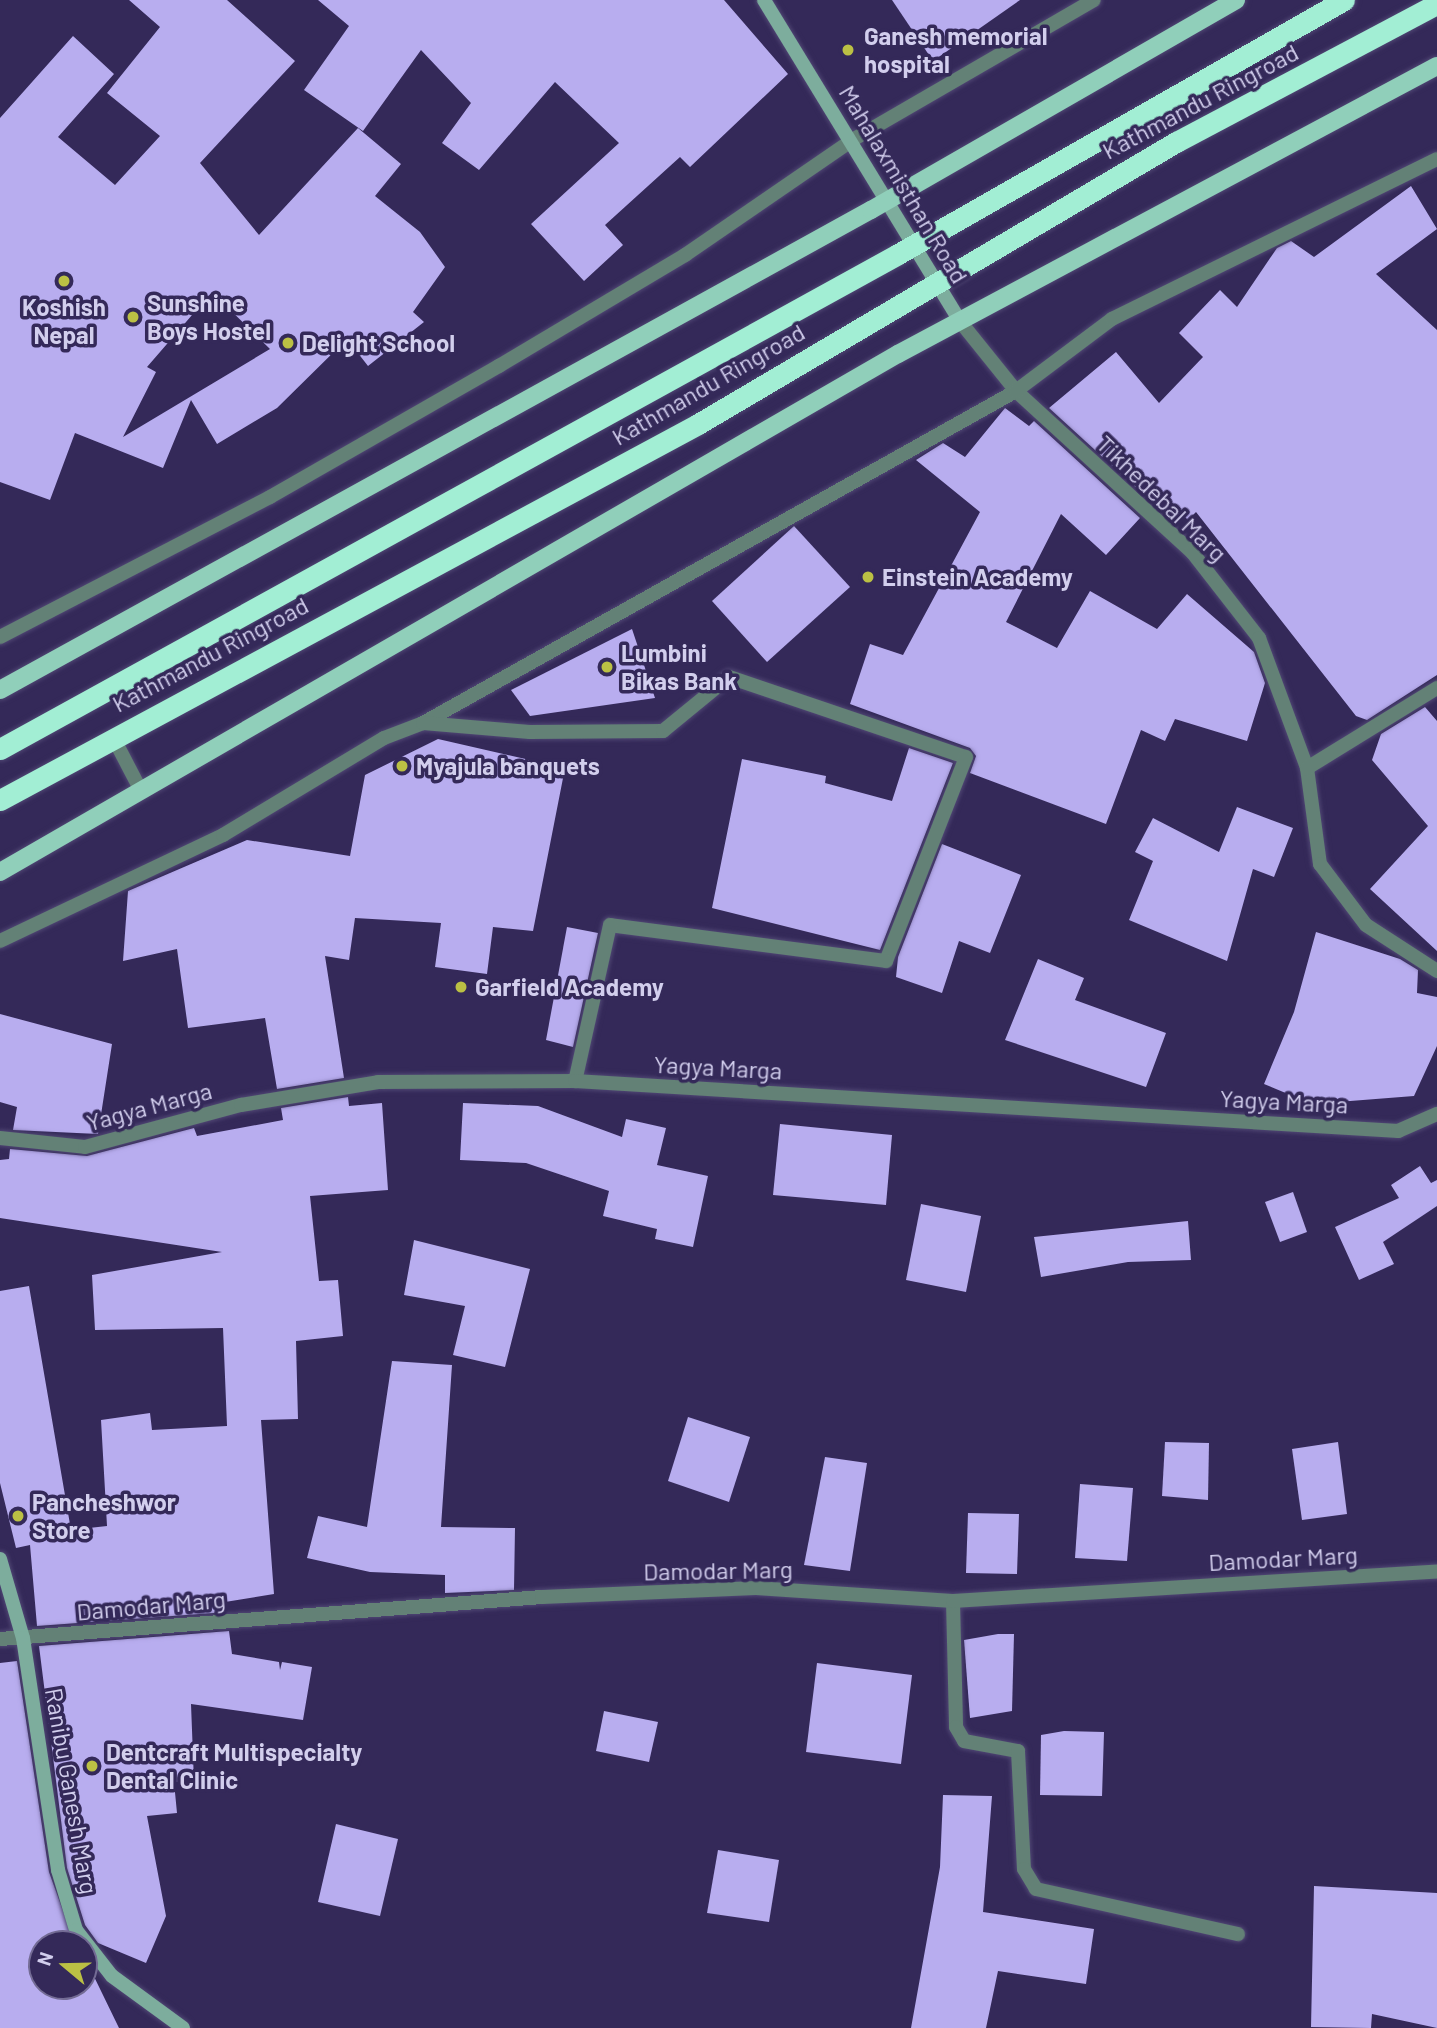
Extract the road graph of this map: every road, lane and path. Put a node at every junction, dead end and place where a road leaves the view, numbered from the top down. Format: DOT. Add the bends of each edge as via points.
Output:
graph roads {
  1 [pos="764,0"];
  2 [pos="1094,0"];
  3 [pos="1236,0"];
  4 [pos="1343,0"];
  5 [pos="1437,4"];
  6 [pos="1437,66"];
  7 [pos="854,139"];
  8 [pos="1437,159"];
  9 [pos="888,201"];
  10 [pos="915,245"];
  11 [pos="933,280"];
  12 [pos="960,320"];
  13 [pos="1016,391"];
  14 [pos="0,637"];
  15 [pos="1437,688"];
  16 [pos="0,690"];
  17 [pos="423,723"];
  18 [pos="113,737"];
  19 [pos="0,749"];
  20 [pos="1307,768"];
  21 [pos="139,787"];
  22 [pos="0,800"];
  23 [pos="0,872"];
  24 [pos="0,941"];
  25 [pos="1437,971"];
  26 [pos="575,1081"];
  27 [pos="1437,1114"];
  28 [pos="0,1138"];
  29 [pos="0,1559"];
  30 [pos="1437,1571"];
  31 [pos="953,1601"];
  32 [pos="23,1638"];
  33 [pos="0,1639"];
  34 [pos="1238,1934"];
  35 [pos="183,2028"];
  1 -- 7 [label="street, Mahalaxmisthan Road"];
  2 -- 7 [label="street"];
  3 -- 9 [label="main road"];
  4 -- 10 [label="highway, Kathmandu Ringroad"];
  5 -- 11 [label="highway, Kathmandu Ringroad"];
  6 -- 12 [label="main road"];
  7 -- 9 [label="street, Mahalaxmisthan Road"];
  7 -- 14 [label="street" via="685,255 499,366 270,497"];
  8 -- 13 [label="street" via="1112,319"];
  9 -- 10 [label="street, Mahalaxmisthan Road"];
  9 -- 16 [label="main road"];
  10 -- 11 [label="street, Mahalaxmisthan Road"];
  10 -- 19 [label="highway, Kathmandu Ringroad"];
  11 -- 12 [label="street, Mahalaxmisthan Road"];
  11 -- 18 [label="highway, Kathmandu Ringroad" via="698,424"];
  12 -- 13 [label="street, Tikhedebal Marg"];
  12 -- 21 [label="main road"];
  13 -- 17 [label="street"];
  13 -- 20 [label="street, Tikhedebal Marg" via="1192,552 1251,627"];
  15 -- 20 [label="street"];
  17 -- 24 [label="street" via="384,738 223,835"];
  17 -- 26 [label="street" via="530,732 663,731 729,677 966,757 886,961 610,925"];
  18 -- 21 [label="street"];
  18 -- 22 [label="highway, Kathmandu Ringroad"];
  20 -- 25 [label="street, Tikhedebal Marg" via="1320,864 1366,925"];
  21 -- 23 [label="main road"];
  26 -- 27 [label="street, Yagya Marga" via="1398,1131"];
  26 -- 28 [label="street, Yagya Marga" via="378,1082 241,1105 85,1147"];
  29 -- 32 [label="street, Ranibu Ganesh Marg"];
  30 -- 31 [label="street, Damodar Marg"];
  31 -- 32 [label="street, Damodar Marg" via="756,1588 542,1597"];
  31 -- 34 [label="street" via="957,1727 964,1741 1018,1751 1024,1869 1036,1889"];
  32 -- 33 [label="street, Damodar Marg"];
  32 -- 35 [label="street, Ranibu Ganesh Marg" via="58,1870 76,1930 112,1976"];
}
